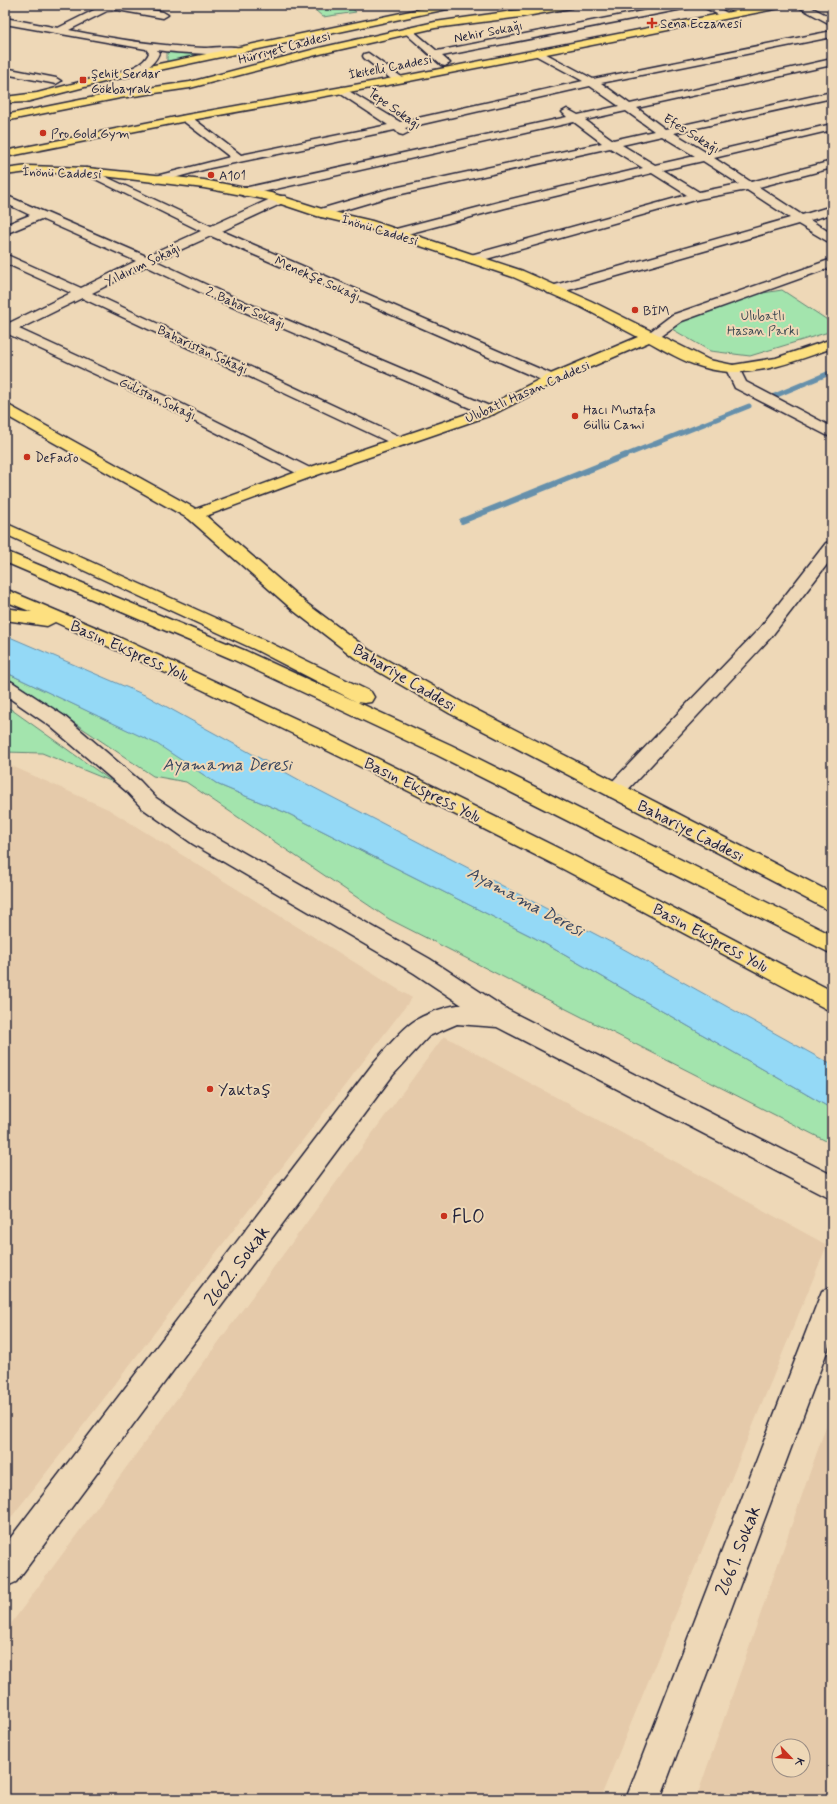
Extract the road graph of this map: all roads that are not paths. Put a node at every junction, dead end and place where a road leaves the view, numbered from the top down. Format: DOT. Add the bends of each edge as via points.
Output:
graph roads {
  1 [pos="452,5"];
  2 [pos="571,5"];
  3 [pos="688,5"];
  4 [pos="704,5"];
  5 [pos="774,5"];
  6 [pos="800,5"];
  7 [pos="163,15"];
  8 [pos="726,15"];
  9 [pos="5,21"];
  10 [pos="832,22"];
  11 [pos="60,31"];
  12 [pos="408,31"];
  13 [pos="832,34"];
  14 [pos="150,48"];
  15 [pos="238,50"];
  16 [pos="537,52"];
  17 [pos="435,54"];
  18 [pos="368,56"];
  19 [pos="200,58"];
  20 [pos="832,62"];
  21 [pos="452,69"];
  22 [pos="5,71"];
  23 [pos="111,77"];
  24 [pos="221,77"];
  25 [pos="399,80"];
  26 [pos="56,81"];
  27 [pos="592,82"];
  28 [pos="342,90"];
  29 [pos="542,93"];
  30 [pos="120,95"];
  31 [pos="832,95"];
  32 [pos="38,96"];
  33 [pos="5,100"];
  34 [pos="5,104"];
  35 [pos="627,106"];
  36 [pos="5,118"];
  37 [pos="186,118"];
  38 [pos="576,118"];
  39 [pos="398,126"];
  40 [pos="832,127"];
  41 [pos="664,132"];
  42 [pos="612,143"];
  43 [pos="431,150"];
  44 [pos="5,154"];
  45 [pos="706,157"];
  46 [pos="238,158"];
  47 [pos="832,164"];
  48 [pos="655,169"];
  49 [pos="87,171"];
  50 [pos="5,172"];
  51 [pos="156,179"];
  52 [pos="749,186"];
  53 [pos="244,192"];
  54 [pos="697,196"];
  55 [pos="5,199"];
  56 [pos="281,199"];
  57 [pos="832,210"];
  58 [pos="321,213"];
  59 [pos="40,214"];
  60 [pos="800,219"];
  61 [pos="5,230"];
  62 [pos="211,231"];
  63 [pos="396,233"];
  64 [pos="832,240"];
  65 [pos="5,258"];
  66 [pos="472,259"];
  67 [pos="146,261"];
  68 [pos="832,263"];
  69 [pos="553,290"];
  70 [pos="82,293"];
  71 [pos="6,329"];
  72 [pos="650,337"];
  73 [pos="832,343"];
  74 [pos="733,369"];
  75 [pos="551,379"];
  76 [pos="5,409"];
  77 [pos="489,411"];
  78 [pos="832,433"];
  79 [pos="400,442"];
  80 [pos="308,473"];
  81 [pos="195,515"];
  82 [pos="7,528"];
  83 [pos="832,547"];
  84 [pos="5,556"];
  85 [pos="5,594"];
  86 [pos="5,614"];
  87 [pos="70,622"];
  88 [pos="5,686"];
  89 [pos="444,750"];
  90 [pos="615,790"];
  91 [pos="832,903"];
  92 [pos="832,945"];
  93 [pos="832,1002"];
  94 [pos="500,1017"];
  95 [pos="832,1188"];
  96 [pos="832,1301"];
  97 [pos="5,1571"];
  98 [pos="643,1799"];
  1 -- 15 [label="main road, Hürriyet Caddesi"];
  2 -- 12 [label="main road, Hürriyet Caddesi"];
  3 -- 17 [label="street, Nehir Sokağı"];
  4 -- 8 [label="street"];
  5 -- 8 [label="main road, İkitelli Caddesi"];
  6 -- 10 [label="street"];
  7 -- 11 [label="street" via="117,7 105,8"];
  8 -- 16 [label="main road, İkitelli Caddesi"];
  9 -- 11 [label="street"];
  11 -- 14 [label="street"];
  12 -- 17 [label="street"];
  12 -- 24 [label="main road, Hürriyet Caddesi"];
  13 -- 27 [label="street"];
  14 -- 15 [label="street" via="208,52"];
  14 -- 23 [label="street" via="154,58 146,64"];
  15 -- 19 [label="main road, Hürriyet Caddesi"];
  16 -- 21 [label="main road, İkitelli Caddesi"];
  16 -- 27 [label="street, Efes Sokağı"];
  17 -- 21 [label="street"];
  18 -- 25 [label="street"];
  19 -- 23 [label="main road, Hürriyet Caddesi"];
  19 -- 24 [label="main road" via="180,67 179,74 196,79"];
  20 -- 35 [label="street"];
  21 -- 25 [label="main road, İkitelli Caddesi"];
  22 -- 26 [label="street"];
  23 -- 30 [label="main road" via="134,74 161,78 162,84"];
  23 -- 32 [label="main road, Hürriyet Caddesi"];
  24 -- 30 [label="main road, Hürriyet Caddesi" via="190,85"];
  25 -- 28 [label="main road, İkitelli Caddesi"];
  27 -- 29 [label="street"];
  27 -- 35 [label="street, Efes Sokağı"];
  28 -- 37 [label="main road, İkitelli Caddesi"];
  28 -- 39 [label="street, Tepe Sokağı"];
  29 -- 38 [label="street"];
  29 -- 39 [label="street"];
  30 -- 36 [label="main road, Hürriyet Caddesi"];
  31 -- 41 [label="street"];
  32 -- 33 [label="main road"];
  32 -- 34 [label="main road"];
  35 -- 38 [label="street"];
  35 -- 41 [label="street, Efes Sokağı"];
  37 -- 44 [label="main road, İkitelli Caddesi"];
  37 -- 46 [label="street"];
  38 -- 42 [label="street"];
  38 -- 43 [label="street"];
  39 -- 43 [label="street, Tepe Sokağı"];
  39 -- 46 [label="street"];
  40 -- 45 [label="street"];
  41 -- 42 [label="street"];
  41 -- 45 [label="street, Efes Sokağı"];
  42 -- 48 [label="street"];
  42 -- 58 [label="street" via="385,194"];
  43 -- 53 [label="street"];
  45 -- 48 [label="street"];
  45 -- 52 [label="street, Efes Sokağı"];
  46 -- 51 [label="street"];
  47 -- 52 [label="street"];
  48 -- 54 [label="street"];
  48 -- 63 [label="street"];
  49 -- 50 [label="main road, İnönü Caddesi" via="28,169"];
  49 -- 51 [label="main road, İnönü Caddesi"];
  49 -- 62 [label="street, Menekşe Sokağı"];
  51 -- 53 [label="main road, İnönü Caddesi" via="204,184"];
  52 -- 54 [label="street"];
  52 -- 60 [label="street, Efes Sokağı"];
  53 -- 56 [label="main road, İnönü Caddesi"];
  54 -- 66 [label="street"];
  55 -- 59 [label="street, 2. Bahar Sokağı"];
  56 -- 58 [label="main road, İnönü Caddesi"];
  56 -- 62 [label="street, Yıldırım Sokağı"];
  57 -- 60 [label="street"];
  58 -- 63 [label="main road, İnönü Caddesi"];
  59 -- 61 [label="street"];
  59 -- 67 [label="street, 2. Bahar Sokağı"];
  60 -- 64 [label="street, Efes Sokağı"];
  60 -- 69 [label="street"];
  62 -- 67 [label="street, Yıldırım Sokağı"];
  62 -- 75 [label="street, Menekşe Sokağı"];
  63 -- 66 [label="main road, İnönü Caddesi"];
  65 -- 70 [label="street, Baharistan Sokağı"];
  66 -- 69 [label="main road, İnönü Caddesi" via="518,274"];
  67 -- 70 [label="street, Yıldırım Sokağı"];
  67 -- 77 [label="street, 2. Bahar Sokağı" via="219,296"];
  68 -- 72 [label="street, Ulubatlı Hasan Caddesi" via="677,318"];
  69 -- 72 [label="main road, İnönü Caddesi"];
  70 -- 71 [label="street, Yıldırım Sokağı"];
  70 -- 79 [label="street, Baharistan Sokağı"];
  71 -- 80 [label="street, Gülistan Sokağı" via="171,404"];
  72 -- 74 [label="main road, İnönü Caddesi" via="705,364"];
  72 -- 75 [label="main road, Ulubatlı Hasan Caddesi"];
  73 -- 74 [label="main road, İnönü Caddesi" via="779,362"];
  74 -- 78 [label="street" via="740,385"];
  75 -- 77 [label="main road, Ulubatlı Hasan Caddesi"];
  76 -- 81 [label="main road, Bahariye Caddesi"];
  77 -- 79 [label="main road, Ulubatlı Hasan Caddesi"];
  79 -- 80 [label="main road, Ulubatlı Hasan Caddesi"];
  80 -- 81 [label="main road, Ulubatlı Hasan Caddesi"];
  81 -- 90 [label="main road, Bahariye Caddesi" via="300,607 362,654 456,708"];
  82 -- 89 [label="main road" via="351,690 399,717"];
  83 -- 90 [label="street" via="765,633"];
  84 -- 89 [label="main road" via="239,655"];
  85 -- 87 [label="main road, Basın Ekspress Yolu"];
  86 -- 87 [label="main road"];
  87 -- 93 [label="main road, Basın Ekspress Yolu" via="284,720 485,820 709,935"];
  88 -- 94 [label="street" via="57,721 133,786 148,803 200,838 422,966"];
  89 -- 92 [label="main road"];
  90 -- 91 [label="main road, Bahariye Caddesi"];
  94 -- 95 [label="street"];
  94 -- 97 [label="street, 2662. Sokak" via="455,1014 421,1029 384,1068"];
  96 -- 98 [label="street, 2661. Sokak"];
}
